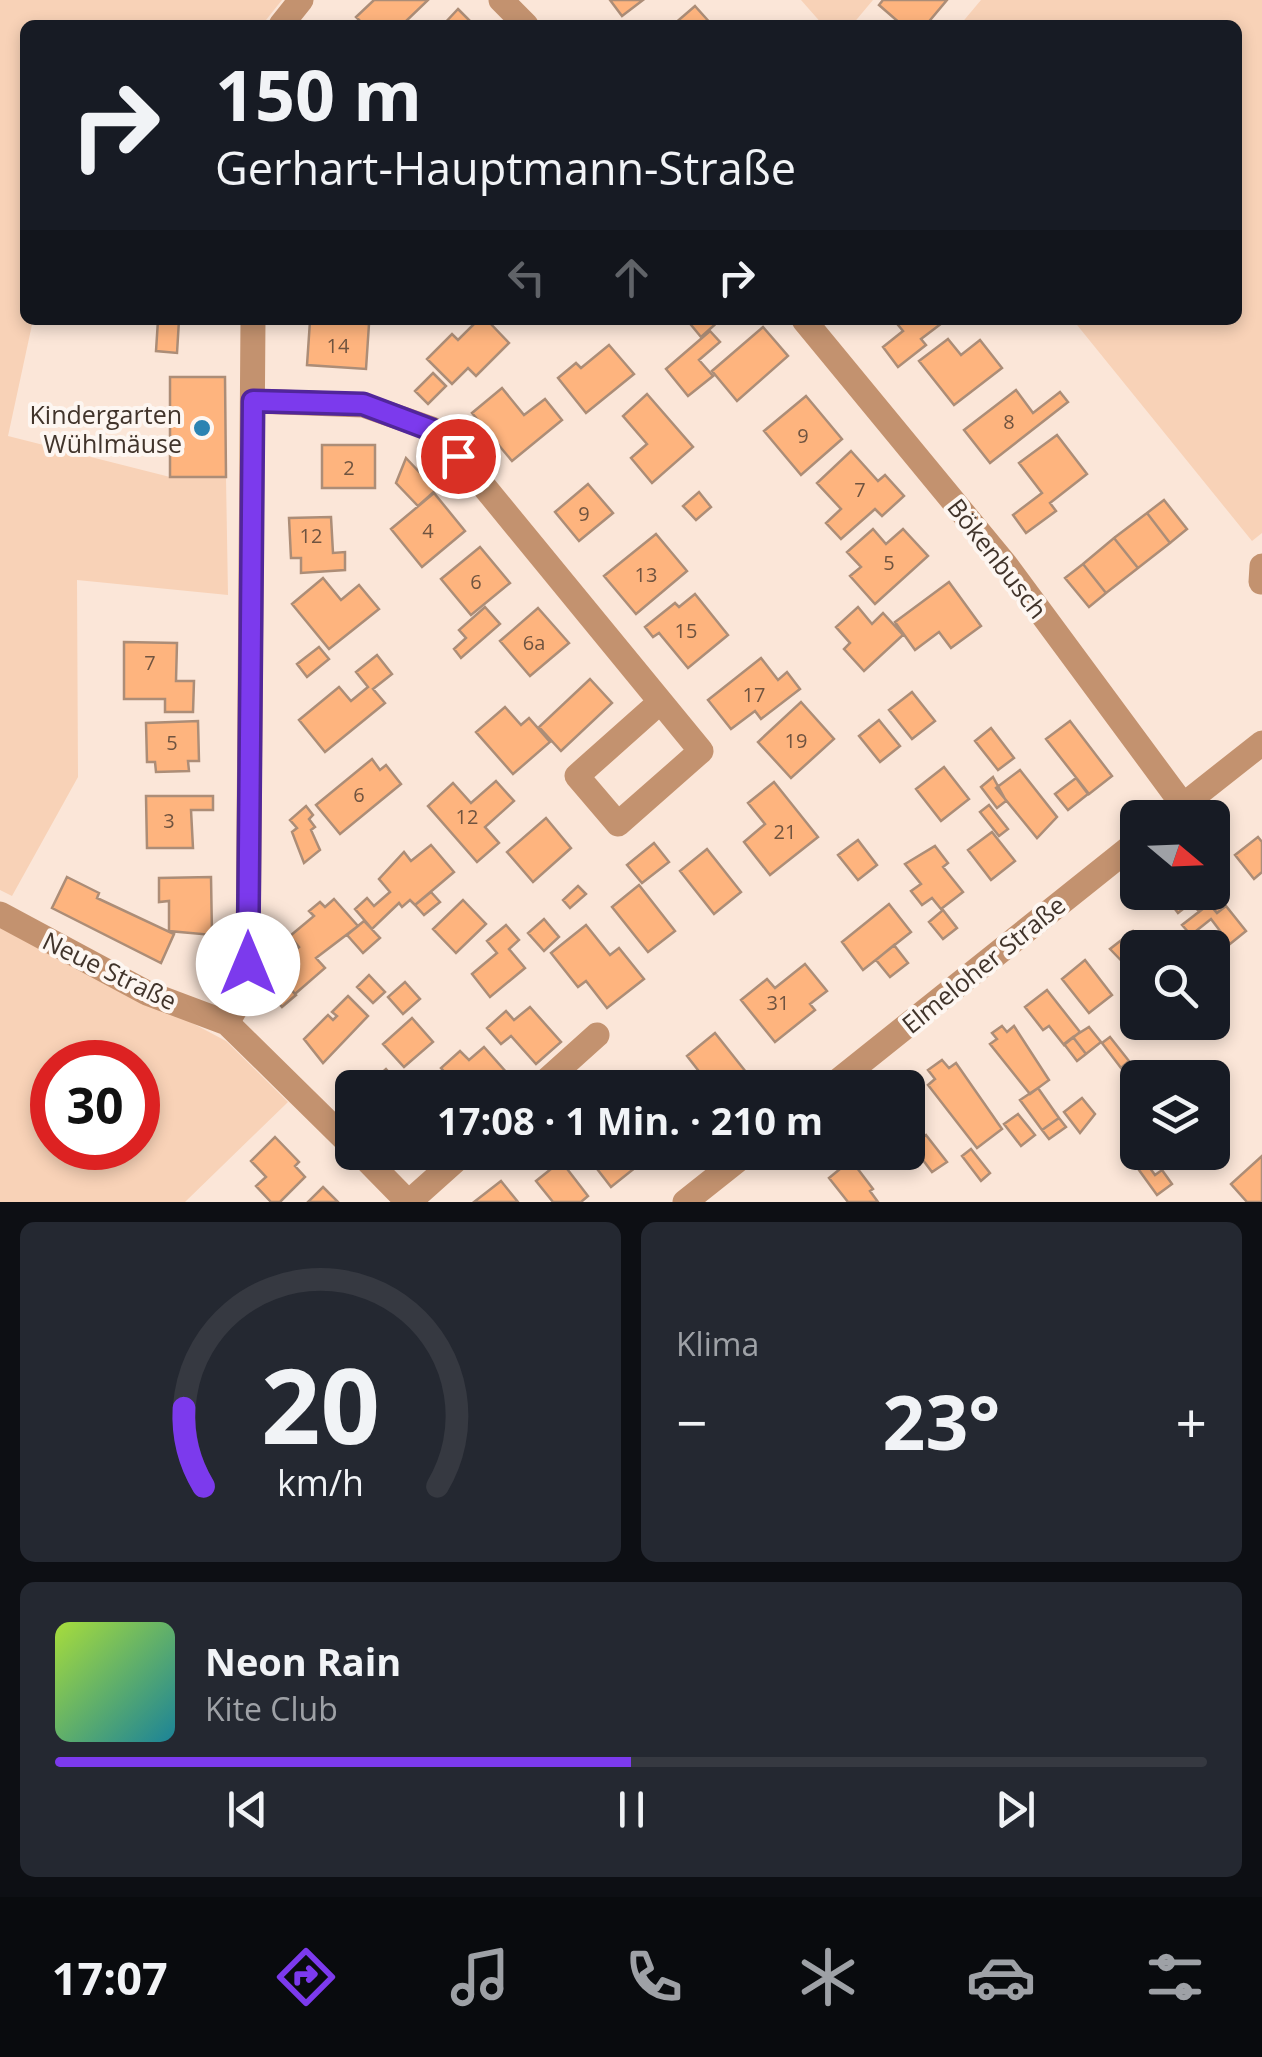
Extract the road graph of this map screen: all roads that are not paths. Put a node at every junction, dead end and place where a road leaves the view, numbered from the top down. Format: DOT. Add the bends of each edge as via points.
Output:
graph roads {
  1 [pos="301,0"];
  2 [pos="501,0"];
  3 [pos="285,20"];
  4 [pos="521,20"];
  5 [pos="253,325"];
  6 [pos="808,325"];
  7 [pos="253,401"];
  8 [pos="1262,566"];
  9 [pos="1261,582"];
  10 [pos="659,704"];
  11 [pos="1262,743"];
  12 [pos="1167,800"];
  13 [pos="1189,800"];
  14 [pos="1120,855"];
  15 [pos="0,914"];
  16 [pos="227,1023"];
  17 [pos="597,1035"];
  18 [pos="558,1070"];
  19 [pos="852,1070"];
  20 [pos="335,1129"];
  21 [pos="377,1170"];
  22 [pos="445,1170"];
  23 [pos="726,1170"];
  24 [pos="409,1202"];
  25 [pos="686,1202"];
  1 -- 3 [label="street"];
  2 -- 4 [label="street"];
  5 -- 7 [label="street"];
  6 -- 12 [label="street, Bökenbusch" via="1005,564"];
  7 -- 10 [label="street" via="363,404 432,430"];
  7 -- 16 [label="street" via="248,964"];
  8 -- 9 [label="street"];
  10 -- 10 [label="street" via="578,776 618,824 701,751"];
  11 -- 13 [label="street"];
  14 -- 19 [label="street, Elmeloher Straße"];
  15 -- 16 [label="street, Neue Straße" via="147,993"];
  16 -- 20 [label="street, Neue Straße"];
  17 -- 18 [label="street"];
  21 -- 24 [label="street"];
  22 -- 24 [label="street"];
  23 -- 25 [label="street"];
}
